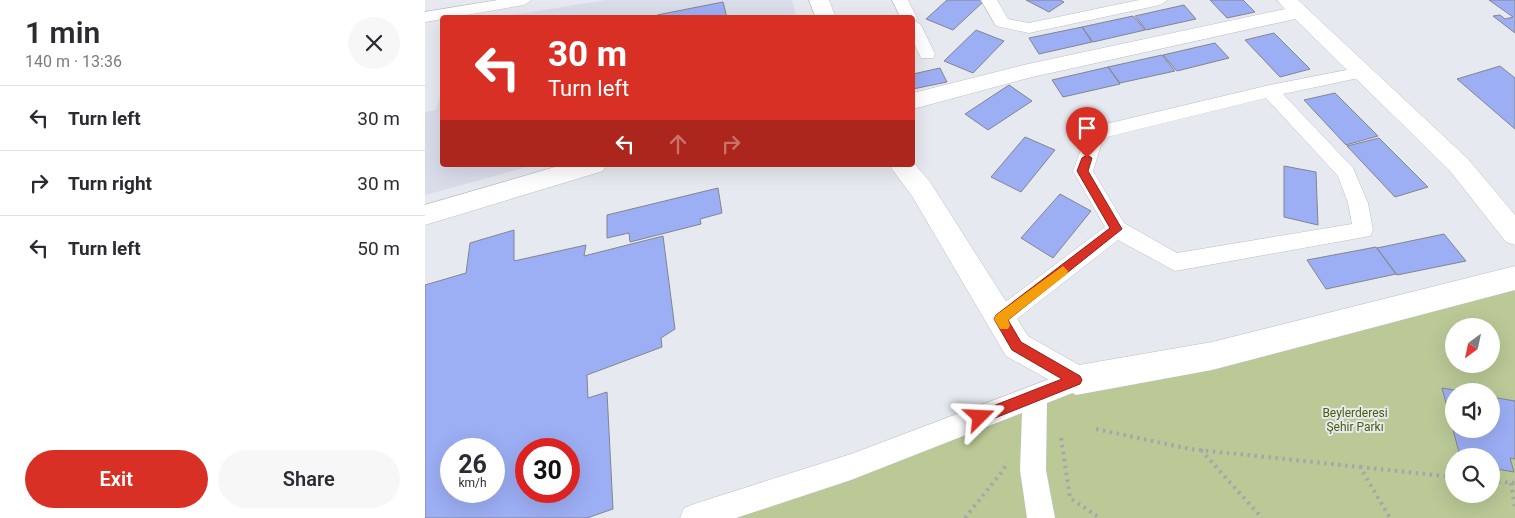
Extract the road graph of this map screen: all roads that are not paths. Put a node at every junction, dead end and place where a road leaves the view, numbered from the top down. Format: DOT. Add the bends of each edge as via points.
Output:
graph roads {
  1 [pos="524,0"];
  2 [pos="819,0"];
  3 [pos="900,0"];
  4 [pos="989,0"];
  5 [pos="1159,0"];
  6 [pos="1294,6"];
  7 [pos="825,15"];
  8 [pos="908,15"];
  9 [pos="425,17"];
  10 [pos="915,29"];
  11 [pos="927,54"];
  12 [pos="1362,72"];
  13 [pos="1271,91"];
  14 [pos="915,100"];
  15 [pos="586,167"];
  16 [pos="903,167"];
  17 [pos="425,215"];
  18 [pos="1117,229"];
  19 [pos="1515,234"];
  20 [pos="1515,278"];
  21 [pos="1000,319"];
  22 [pos="1076,380"];
  23 [pos="1035,396"];
  24 [pos="694,518"];
  25 [pos="1041,518"];
  1 -- 9 [label="street"];
  2 -- 7 [label="street"];
  3 -- 8 [label="street"];
  4 -- 5 [label="street" via="1002,22 1029,28"];
  6 -- 12 [label="street"];
  6 -- 14 [label="street"];
  10 -- 11 [label="street"];
  12 -- 13 [label="street"];
  12 -- 19 [label="street" via="1459,166"];
  13 -- 18 [label="street" via="1095,133 1083,171"];
  13 -- 18 [label="street" via="1346,172 1363,230 1175,262"];
  15 -- 17 [label="street"];
  16 -- 21 [label="street" via="921,189"];
  18 -- 21 [label="street"];
  20 -- 22 [label="street" via="1212,356"];
  21 -- 22 [label="street" via="1017,346"];
  22 -- 23 [label="street"];
  23 -- 24 [label="street" via="851,468"];
  23 -- 25 [label="street" via="1033,470"];
}
